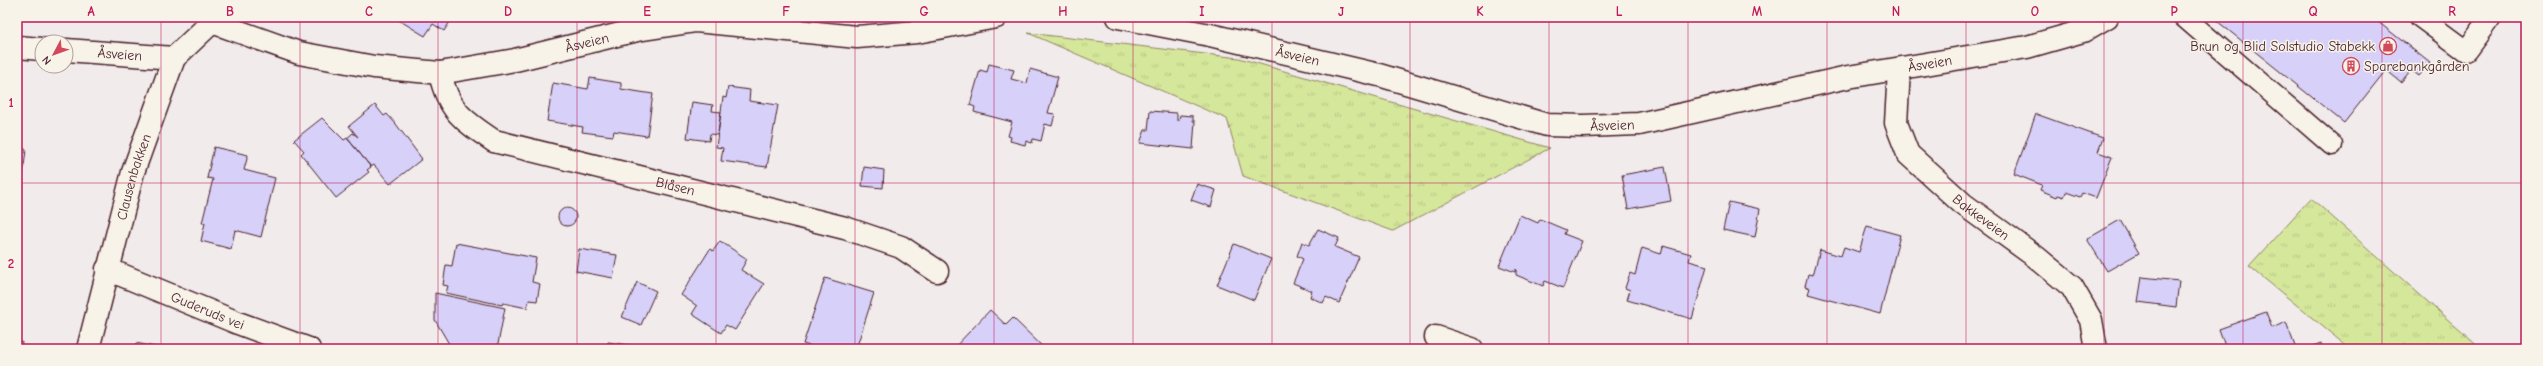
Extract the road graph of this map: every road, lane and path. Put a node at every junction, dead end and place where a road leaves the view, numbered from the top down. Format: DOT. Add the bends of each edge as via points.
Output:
graph roads {
  1 [pos="996,17"];
  2 [pos="1118,17"];
  3 [pos="2106,17"];
  4 [pos="2184,17"];
  5 [pos="2420,17"];
  6 [pos="2492,17"];
  7 [pos="211,20"];
  8 [pos="17,47"];
  9 [pos="34,48"];
  10 [pos="74,51"];
  11 [pos="174,58"];
  12 [pos="1899,70"];
  13 [pos="440,73"];
  14 [pos="2332,145"];
  15 [pos="107,269"];
  16 [pos="937,271"];
  17 [pos="1436,337"];
  18 [pos="88,349"];
  19 [pos="309,349"];
  20 [pos="1472,349"];
  21 [pos="2096,349"];
  1 -- 13 [label="street, Åsveien" via="917,32 857,37 696,21 637,30 515,60"];
  2 -- 12 [label="street, Åsveien" via="1210,35 1379,75 1546,124 1639,124 1848,77"];
  3 -- 12 [label="street, Åsveien" via="2083,31 2028,47"];
  4 -- 14 [label="lane"];
  5 -- 6 [label="lane" via="2466,51"];
  7 -- 11 [label="street, Clausenbakken"];
  7 -- 13 [label="street, Åsveien" via="299,53 374,67"];
  8 -- 9 [label="street"];
  10 -- 11 [label="street, Åsveien"];
  11 -- 15 [label="street, Clausenbakken" via="133,172"];
  12 -- 21 [label="street, Bakkeveien" via="1896,123 1908,154 1963,204 2036,257 2072,287 2091,320"];
  13 -- 16 [label="street, Blåsen" via="445,94 463,120 494,141 845,228 901,247"];
  15 -- 18 [label="street, Clausenbakken"];
  15 -- 19 [label="street, Guderuds vei"];
  17 -- 20 [label="street"];
}
